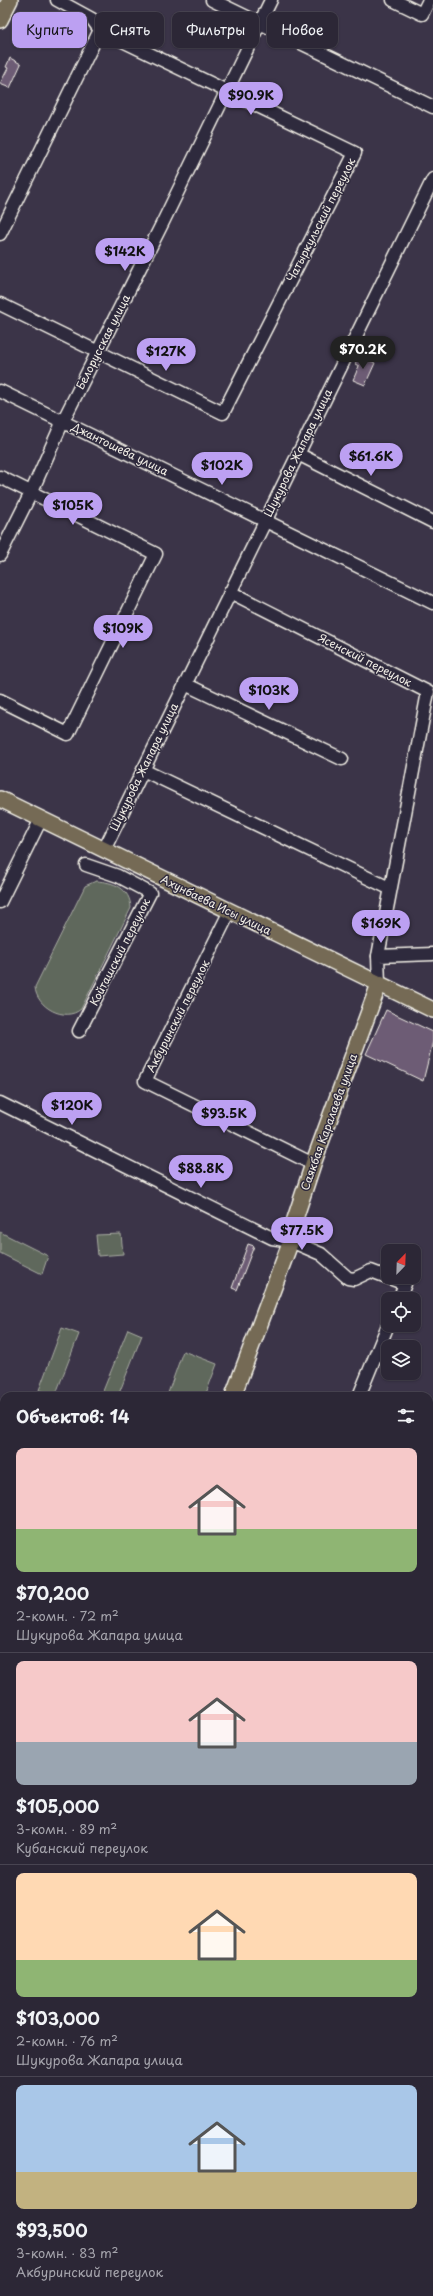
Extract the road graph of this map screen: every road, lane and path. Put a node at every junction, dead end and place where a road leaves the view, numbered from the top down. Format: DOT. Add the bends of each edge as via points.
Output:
graph roads {
  1 [pos="10,0"];
  2 [pos="57,0"];
  3 [pos="212,0"];
  4 [pos="271,0"];
  5 [pos="393,0"];
  6 [pos="429,0"];
  7 [pos="0,20"];
  8 [pos="95,23"];
  9 [pos="260,23"];
  10 [pos="95,40"];
  11 [pos="137,48"];
  12 [pos="227,91"];
  13 [pos="433,107"];
  14 [pos="433,179"];
  15 [pos="430,194"];
  16 [pos="0,234"];
  17 [pos="0,304"];
  18 [pos="98,352"];
  19 [pos="0,391"];
  20 [pos="63,421"];
  21 [pos="298,454"];
  22 [pos="0,477"];
  23 [pos="32,493"];
  24 [pos="265,521"];
  25 [pos="433,522"];
  26 [pos="0,555"];
  27 [pos="230,592"];
  28 [pos="433,603"];
  29 [pos="185,684"];
  30 [pos="0,700"];
  31 [pos="342,759"];
  32 [pos="143,770"];
  33 [pos="0,799"];
  34 [pos="41,819"];
  35 [pos="104,850"];
  36 [pos="86,865"];
  37 [pos="389,888"];
  38 [pos="0,902"];
  39 [pos="230,911"];
  40 [pos="433,954"];
  41 [pos="378,956"];
  42 [pos="379,984"];
  43 [pos="433,1010"];
  44 [pos="79,1031"];
  45 [pos="0,1103"];
  46 [pos="313,1164"];
  47 [pos="291,1241"];
  48 [pos="402,1292"];
  49 [pos="385,1332"];
  50 [pos="234,1392"];
  51 [pos="361,1392"];
  1 -- 7 [label="main road"];
  2 -- 8 [label="street"];
  3 -- 9 [label="street"];
  4 -- 9 [label="street, Белорусская улица"];
  5 -- 6 [label="street" via="422,14"];
  9 -- 12 [label="street, Белорусская улица"];
  9 -- 13 [label="street"];
  10 -- 16 [label="street"];
  11 -- 12 [label="street, Чатыркульский переулок"];
  12 -- 18 [label="street, Белорусская улица"];
  12 -- 18 [label="street, Чатыркульский переулок" via="355,153 223,413"];
  14 -- 15 [label="street, Шукурова Жапара улица"];
  15 -- 21 [label="street, Шукурова Жапара улица"];
  17 -- 18 [label="street, Чатыркульский переулок"];
  18 -- 20 [label="street, Белорусская улица"];
  19 -- 20 [label="street, Джантошева улица"];
  20 -- 23 [label="street, Белорусская улица"];
  20 -- 24 [label="street, Джантошева улица"];
  21 -- 24 [label="street, Шукурова Жапара улица"];
  21 -- 25 [label="street"];
  22 -- 23 [label="street"];
  23 -- 26 [label="street, Белорусская улица"];
  23 -- 30 [label="street" via="156,554 68,734"];
  24 -- 27 [label="street, Шукурова Жапара улица"];
  24 -- 28 [label="street, Джантошева улица"];
  27 -- 29 [label="street, Шукурова Жапара улица"];
  27 -- 37 [label="street, Ясенский переулок" via="428,692"];
  29 -- 31 [label="street"];
  29 -- 32 [label="street, Шукурова Жапара улица"];
  32 -- 35 [label="street, Шукурова Жапара улица"];
  32 -- 37 [label="street"];
  33 -- 34 [label="main road, Ахунбаева Исы улица"];
  34 -- 35 [label="main road, Ахунбаева Исы улица"];
  34 -- 38 [label="street"];
  35 -- 39 [label="main road, Ахунбаева Исы улица"];
  36 -- 44 [label="street, Койташский переулок" via="118,876 150,893"];
  37 -- 41 [label="street, Ясенский переулок"];
  39 -- 42 [label="main road, Ахунбаева Исы улица"];
  39 -- 46 [label="street, Акбуринский переулок" via="145,1081"];
  40 -- 41 [label="street"];
  41 -- 42 [label="street, Ясенский переулок"];
  42 -- 43 [label="main road, Ахунбаева Исы улица"];
  42 -- 46 [label="main road, Саякбая Каралаева улица"];
  45 -- 47 [label="street" via="272,1238"];
  46 -- 47 [label="main road, Саякбая Каралаева улица" via="292,1228"];
  47 -- 48 [label="street" via="321,1254 348,1278 354,1279 371,1271 405,1284"];
  47 -- 50 [label="main road, Саякбая Каралаева улица"];
  49 -- 51 [label="street"];
}
